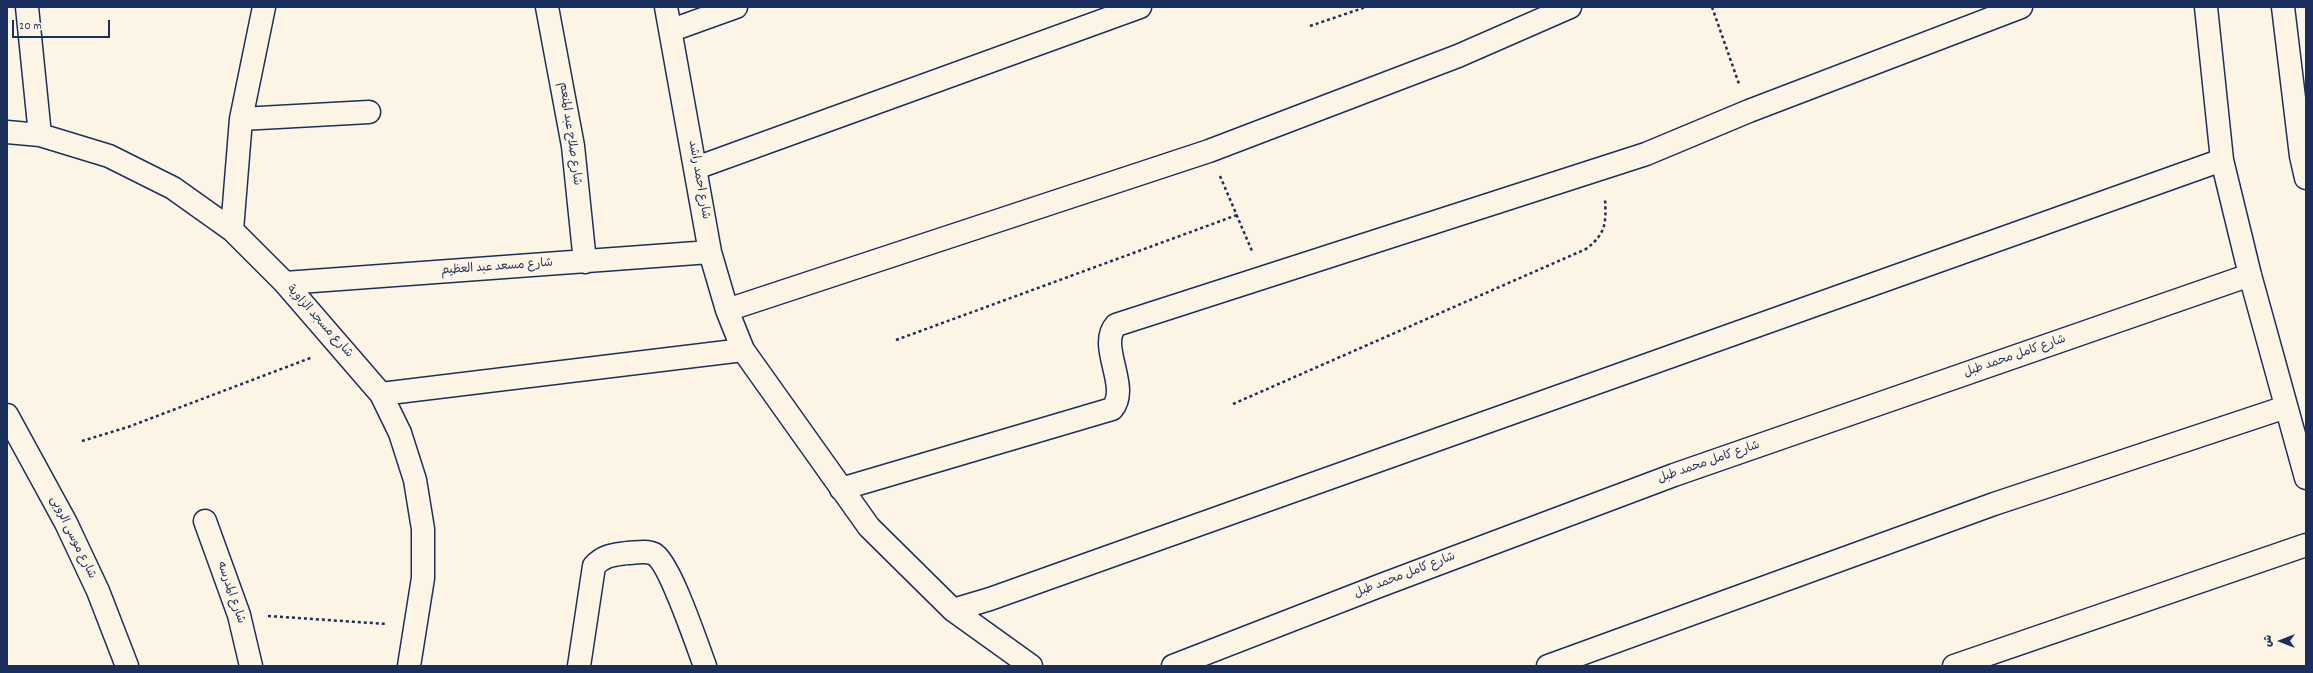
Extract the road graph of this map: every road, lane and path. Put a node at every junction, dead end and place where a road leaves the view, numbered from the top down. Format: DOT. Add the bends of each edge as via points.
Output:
graph roads {
  1 [pos="27,7"];
  2 [pos="264,7"];
  3 [pos="547,7"];
  4 [pos="666,7"];
  5 [pos="736,7"];
  6 [pos="1140,7"];
  7 [pos="1366,7"];
  8 [pos="1570,7"];
  9 [pos="1712,7"];
  10 [pos="2020,7"];
  11 [pos="2206,7"];
  12 [pos="2283,7"];
  13 [pos="1310,26"];
  14 [pos="672,30"];
  15 [pos="1749,111"];
  16 [pos="369,112"];
  17 [pos="240,119"];
  18 [pos="7,132"];
  19 [pos="40,135"];
  20 [pos="1209,152"];
  21 [pos="2222,160"];
  22 [pos="696,168"];
  23 [pos="1604,168"];
  24 [pos="2306,178"];
  25 [pos="1237,215"];
  26 [pos="232,230"];
  27 [pos="710,252"];
  28 [pos="585,262"];
  29 [pos="2250,275"];
  30 [pos="1264,279"];
  31 [pos="285,283"];
  32 [pos="727,310"];
  33 [pos="896,340"];
  34 [pos="341,346"];
  35 [pos="743,350"];
  36 [pos="381,394"];
  37 [pos="1234,404"];
  38 [pos="2286,407"];
  39 [pos="7,415"];
  40 [pos="82,440"];
  41 [pos="2306,478"];
  42 [pos="840,489"];
  43 [pos="205,521"];
  44 [pos="2306,545"];
  45 [pos="953,610"];
  46 [pos="239,615"];
  47 [pos="415,626"];
  48 [pos="127,666"];
  49 [pos="251,666"];
  50 [pos="409,666"];
  51 [pos="579,666"];
  52 [pos="705,666"];
  53 [pos="1031,666"];
  54 [pos="1173,666"];
  55 [pos="1548,666"];
  56 [pos="1954,666"];
  1 -- 19 [label="street"];
  2 -- 17 [label="street"];
  3 -- 28 [label="street, شارع صلاح عبد المنعم" via="573,146"];
  4 -- 14 [label="street, شارع احمد راشد"];
  5 -- 14 [label="street"];
  6 -- 22 [label="street"];
  7 -- 13 [label="path"];
  8 -- 20 [label="street" via="1479,48"];
  9 -- 15 [label="path"];
  10 -- 15 [label="street"];
  11 -- 21 [label="street"];
  12 -- 24 [label="street" via="2299,141"];
  14 -- 22 [label="street, شارع احمد راشد"];
  15 -- 23 [label="street" via="1646,154"];
  16 -- 17 [label="street"];
  17 -- 26 [label="street"];
  18 -- 19 [label="street, شارع مسجد الزاوية"];
  19 -- 26 [label="street, شارع مسجد الزاوية" via="109,156 174,188"];
  20 -- 25 [label="path"];
  20 -- 32 [label="street"];
  21 -- 29 [label="street"];
  21 -- 45 [label="street" via="1005,594"];
  22 -- 27 [label="street, شارع احمد راشد"];
  23 -- 30 [label="street"];
  23 -- 37 [label="path" via="1606,222 1596,241 1586,249"];
  25 -- 30 [label="path"];
  25 -- 33 [label="path"];
  26 -- 31 [label="street, شارع مسجد الزاوية"];
  27 -- 28 [label="street, شارع مسعد عبد العظيم"];
  27 -- 32 [label="street, شارع احمد راشد"];
  28 -- 31 [label="street, شارع مسعد عبد العظيم"];
  29 -- 38 [label="street"];
  29 -- 54 [label="street, شارع كامل محمد طبل" via="1674,475"];
  30 -- 42 [label="street" via="1116,325 1110,336 1119,396 1112,409"];
  31 -- 34 [label="street, شارع مسجد الزاوية"];
  32 -- 35 [label="street, شارع احمد راشد"];
  34 -- 36 [label="street, شارع مسجد الزاوية"];
  34 -- 40 [label="path" via="128,427"];
  35 -- 36 [label="street"];
  35 -- 42 [label="street, شارع احمد راشد"];
  36 -- 47 [label="street, شارع مسجد الزاوية" via="400,433 415,480 422,522 422,578"];
  38 -- 41 [label="street"];
  38 -- 55 [label="street" via="1994,504"];
  39 -- 48 [label="street, شارع موسى الروبى" via="66,523 98,590"];
  42 -- 45 [label="street, شارع احمد راشد" via="869,527"];
  43 -- 46 [label="street, شارع المدرسه"];
  44 -- 56 [label="street"];
  45 -- 53 [label="street, شارع احمد راشد"];
  46 -- 47 [label="path"];
  46 -- 49 [label="street, شارع المدرسه"];
  47 -- 50 [label="street, شارع مسجد الزاوية"];
  51 -- 52 [label="street" via="594,566 608,555 646,552 654,554 667,570"];
}
